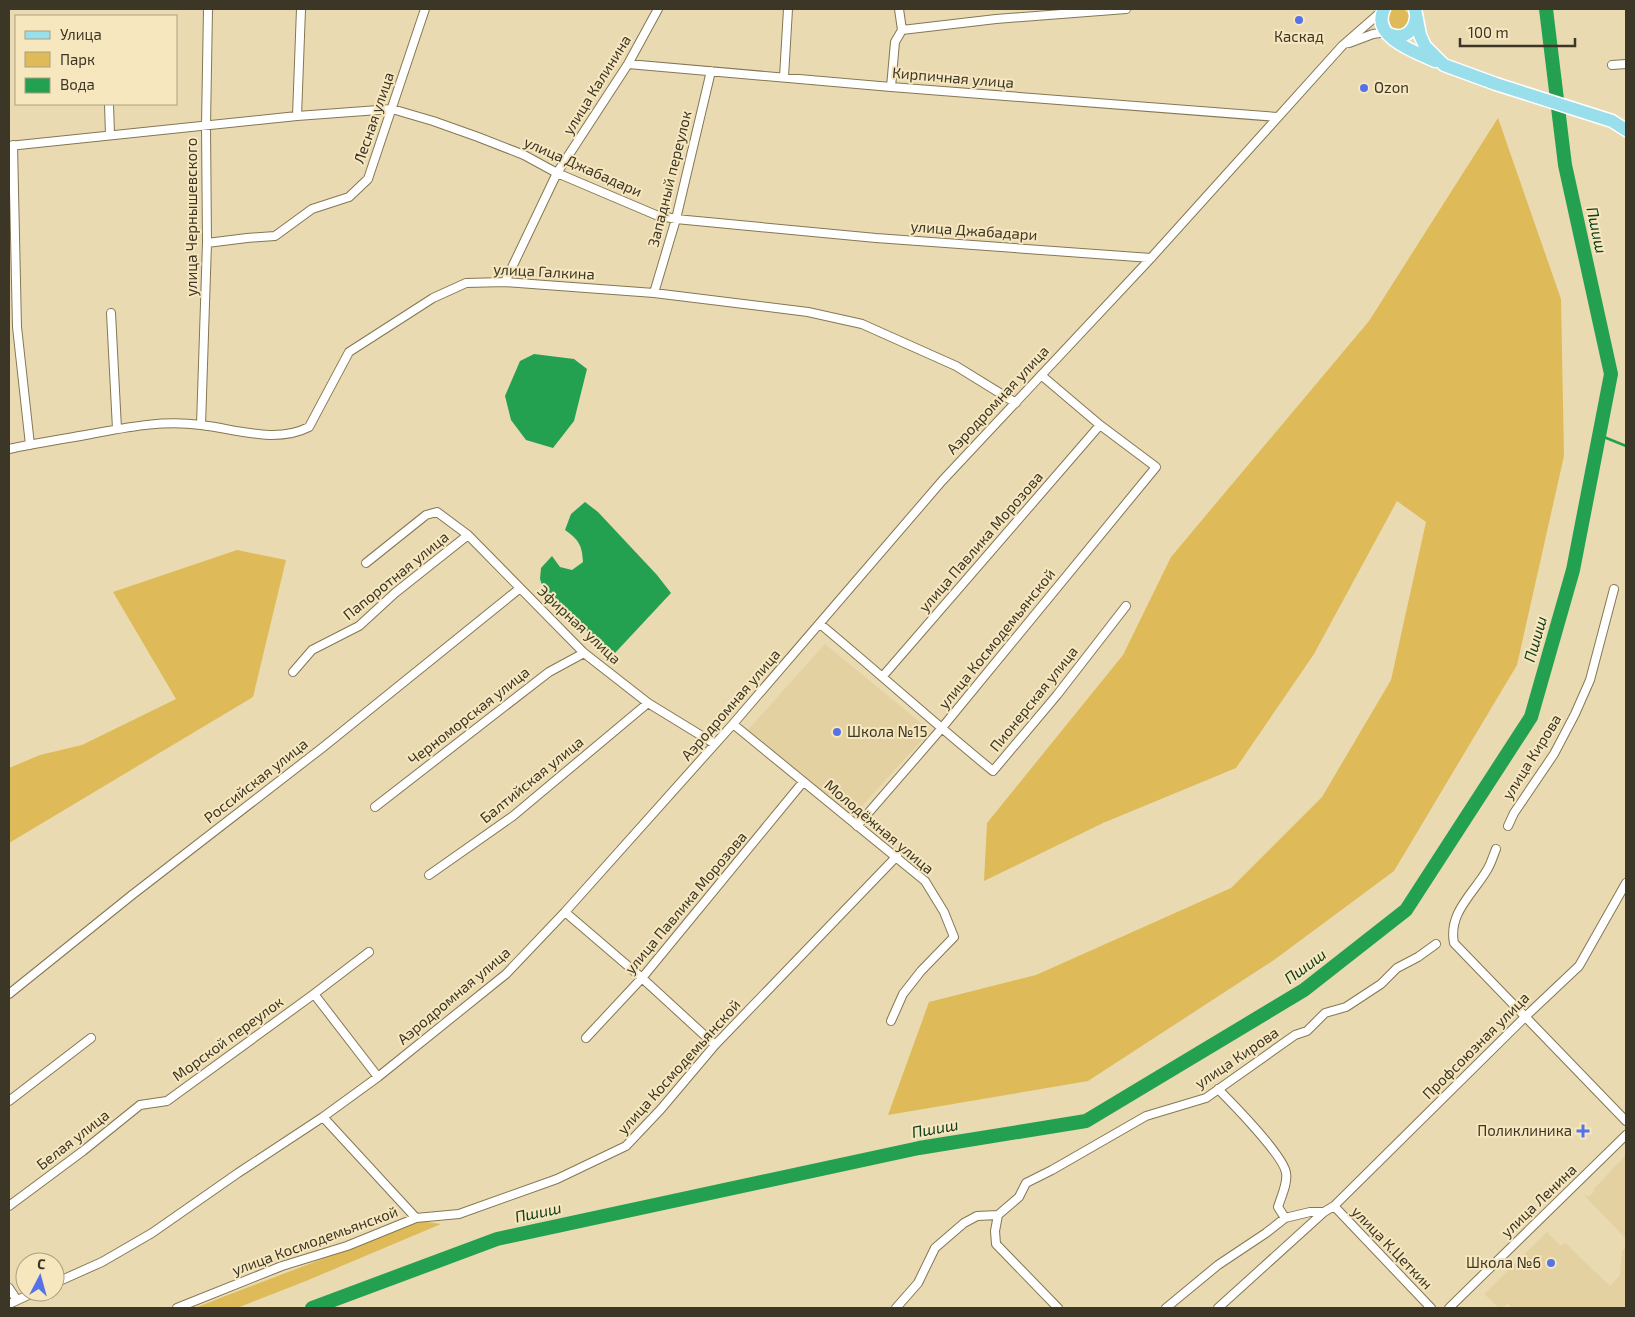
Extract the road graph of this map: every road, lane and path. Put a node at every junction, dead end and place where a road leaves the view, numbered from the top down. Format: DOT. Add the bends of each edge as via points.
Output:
graph roads {
  1 [pos="208,9"];
  2 [pos="301,9"];
  3 [pos="425,9"];
  4 [pos="658,9"];
  5 [pos="788,9"];
  6 [pos="899,9"];
  7 [pos="995,9"];
  8 [pos="1126,9"];
  9 [pos="1384,9"];
  10 [pos="1091,10"];
  11 [pos="1415,12"];
  12 [pos="996,18"];
  13 [pos="902,30"];
  14 [pos="1387,32"];
  15 [pos="1342,46"];
  16 [pos="628,64"];
  17 [pos="1626,64"];
  18 [pos="1444,65"];
  19 [pos="1612,65"];
  20 [pos="711,71"];
  21 [pos="784,77"];
  22 [pos="891,87"];
  23 [pos="109,105"];
  24 [pos="392,109"];
  25 [pos="297,116"];
  26 [pos="1277,117"];
  27 [pos="206,126"];
  28 [pos="1626,130"];
  29 [pos="110,135"];
  30 [pos="11,145"];
  31 [pos="557,173"];
  32 [pos="676,219"];
  33 [pos="207,244"];
  34 [pos="1151,258"];
  35 [pos="505,282"];
  36 [pos="654,293"];
  37 [pos="110,313"];
  38 [pos="1041,375"];
  39 [pos="1016,402"];
  40 [pos="201,425"];
  41 [pos="1100,425"];
  42 [pos="117,429"];
  43 [pos="30,445"];
  44 [pos="9,449"];
  45 [pos="468,535"];
  46 [pos="366,563"];
  47 [pos="519,589"];
  48 [pos="1614,589"];
  49 [pos="1126,606"];
  50 [pos="820,624"];
  51 [pos="584,653"];
  52 [pos="293,672"];
  53 [pos="883,676"];
  54 [pos="648,703"];
  55 [pos="733,724"];
  56 [pos="941,729"];
  57 [pos="715,744"];
  58 [pos="803,782"];
  59 [pos="375,807"];
  60 [pos="857,826"];
  61 [pos="1508,826"];
  62 [pos="1496,849"];
  63 [pos="896,856"];
  64 [pos="429,875"];
  65 [pos="1626,883"];
  66 [pos="565,912"];
  67 [pos="1436,944"];
  68 [pos="368,952"];
  69 [pos="642,978"];
  70 [pos="9,994"];
  71 [pos="314,994"];
  72 [pos="1526,1016"];
  73 [pos="891,1021"];
  74 [pos="91,1038"];
  75 [pos="586,1038"];
  76 [pos="715,1045"];
  77 [pos="378,1077"];
  78 [pos="1218,1089"];
  79 [pos="9,1101"];
  80 [pos="156,1103"];
  81 [pos="323,1117"];
  82 [pos="1626,1121"];
  83 [pos="1626,1135"];
  84 [pos="9,1206"];
  85 [pos="1334,1206"];
  86 [pos="1324,1212"];
  87 [pos="998,1215"];
  88 [pos="416,1218"];
  89 [pos="1286,1218"];
  90 [pos="65,1279"];
  91 [pos="177,1308"];
  92 [pos="896,1308"];
  93 [pos="1058,1308"];
  94 [pos="1166,1308"];
  95 [pos="1218,1308"];
  96 [pos="1431,1308"];
  97 [pos="1449,1308"];
  1 -- 27 [label="street, улица Чернышевского"];
  2 -- 25 [label="street"];
  3 -- 24 [label="street, Лесная улица"];
  4 -- 16 [label="street, улица Калинина"];
  5 -- 21 [label="street"];
  6 -- 13 [label="street"];
  7 -- 12 [label="street"];
  8 -- 10 [label="street"];
  9 -- 14 [label="main road" via="1381,24"];
  9 -- 15 [label="street, Аэродромная улица"];
  10 -- 12 [label="street"];
  11 -- 14 [label="main road" via="1413,29 1403,36"];
  11 -- 18 [label="main road" via="1425,46"];
  12 -- 13 [label="street"];
  13 -- 22 [label="street" via="895,42"];
  14 -- 15 [label="street, Аэродромная улица"];
  14 -- 18 [label="main road" via="1405,47"];
  15 -- 26 [label="street, Аэродромная улица"];
  16 -- 20 [label="street, Кирпичная улица"];
  16 -- 31 [label="street, улица Калинина"];
  17 -- 19 [label="street"];
  18 -- 28 [label="main road" via="1612,121"];
  20 -- 21 [label="street, Кирпичная улица"];
  20 -- 32 [label="street, Западный переулок"];
  21 -- 22 [label="street, Кирпичная улица"];
  22 -- 26 [label="street, Кирпичная улица"];
  23 -- 29 [label="street"];
  24 -- 25 [label="street, улица Джабадари"];
  24 -- 31 [label="street, улица Джабадари" via="478,137 524,155"];
  24 -- 33 [label="street, Лесная улица" via="368,179 349,198 312,209 275,236"];
  25 -- 27 [label="street, улица Джабадари"];
  26 -- 34 [label="street, Аэродромная улица"];
  27 -- 29 [label="street, улица Джабадари"];
  27 -- 33 [label="street, улица Чернышевского"];
  29 -- 30 [label="street, улица Джабадари"];
  30 -- 43 [label="street" via="17,327"];
  31 -- 32 [label="street, улица Джабадари" via="656,215"];
  31 -- 35 [label="street, улица Калинина"];
  32 -- 34 [label="street, улица Джабадари" via="876,238"];
  32 -- 36 [label="street, Западный переулок"];
  33 -- 40 [label="street, улица Чернышевского"];
  34 -- 38 [label="street, Аэродромная улица"];
  35 -- 36 [label="street, улица Галкина"];
  35 -- 40 [label="street, улица Галкина" via="466,283 433,298 349,352 309,427 301,432 271,435"];
  36 -- 39 [label="street, улица Галкина" via="808,312 862,324 956,366"];
  37 -- 42 [label="street"];
  38 -- 39 [label="street, Аэродромная улица"];
  38 -- 41 [label="street"];
  39 -- 50 [label="street, Аэродромная улица" via="942,481"];
  40 -- 42 [label="street, улица Галкина" via="150,423"];
  41 -- 53 [label="street, улица Павлика Морозова"];
  41 -- 56 [label="street, улица Космодемьянской" via="1156,467"];
  42 -- 43 [label="street, улица Галкина"];
  43 -- 44 [label="street, улица Галкина"];
  45 -- 46 [label="street, Эфирная улица" via="437,512 426,515"];
  45 -- 47 [label="street, Эфирная улица"];
  45 -- 52 [label="street, Папоротная улица" via="359,626 312,650"];
  47 -- 51 [label="street, Эфирная улица"];
  47 -- 70 [label="street, Российская улица"];
  48 -- 61 [label="street, улица Кирова" via="1590,680 1575,714 1554,754"];
  49 -- 56 [label="street, Пионерская улица" via="993,771"];
  50 -- 53 [label="street, Пионерская улица"];
  50 -- 55 [label="street, Аэродромная улица"];
  51 -- 54 [label="street, Эфирная улица"];
  51 -- 59 [label="street, Черноморская улица" via="549,672"];
  53 -- 56 [label="street, Пионерская улица"];
  54 -- 57 [label="street, Эфирная улица"];
  54 -- 64 [label="street, Балтийская улица" via="513,816"];
  55 -- 57 [label="street, Аэродромная улица"];
  55 -- 58 [label="street, Молодёжная улица"];
  56 -- 60 [label="street, улица Космодемьянской"];
  57 -- 66 [label="street, Аэродромная улица"];
  58 -- 60 [label="street, Молодёжная улица"];
  58 -- 69 [label="street, улица Павлика Морозова"];
  60 -- 63 [label="street, Молодёжная улица"];
  62 -- 72 [label="street" via="1487,870 1456,917 1452,932 1454,943"];
  63 -- 73 [label="street, Молодёжная улица" via="925,881 944,912 954,938 920,971 903,994"];
  63 -- 76 [label="street, улица Космодемьянской"];
  65 -- 72 [label="street, Профсоюзная улица" via="1579,966"];
  66 -- 69 [label="street"];
  66 -- 77 [label="street, Аэродромная улица" via="506,974"];
  67 -- 78 [label="street, улица Кирова" via="1397,968 1382,984 1346,1006 1325,1013 1307,1031 1295,1035"];
  68 -- 71 [label="street"];
  69 -- 75 [label="street, улица Павлика Морозова"];
  69 -- 76 [label="street"];
  71 -- 77 [label="street"];
  71 -- 80 [label="street, Морской переулок" via="167,1100"];
  72 -- 82 [label="street"];
  72 -- 85 [label="street, Профсоюзная улица"];
  74 -- 79 [label="street"];
  76 -- 88 [label="street, улица Космодемьянской" via="626,1146 556,1179 459,1214"];
  77 -- 81 [label="street, Аэродромная улица"];
  78 -- 87 [label="street, улица Кирова" via="1206,1098 1146,1116 1026,1183 1019,1197"];
  78 -- 89 [label="street" via="1268,1143 1286,1171 1278,1206"];
  80 -- 84 [label="street, Белая улица" via="140,1105"];
  81 -- 88 [label="street"];
  81 -- 90 [label="street, Аэродромная улица" via="152,1233 102,1262"];
  83 -- 97 [label="street, улица Ленина"];
  85 -- 86 [label="street, Профсоюзная улица"];
  85 -- 96 [label="street, улица К.Цеткин"];
  86 -- 89 [label="street, Профсоюзная улица"];
  86 -- 95 [label="street, Профсоюзная улица"];
  87 -- 92 [label="street" via="978,1216 964,1222 935,1248 918,1283"];
  87 -- 93 [label="street" via="996,1244"];
  88 -- 91 [label="street, улица Космодемьянской"];
  89 -- 94 [label="street, Профсоюзная улица" via="1218,1265"];
}
